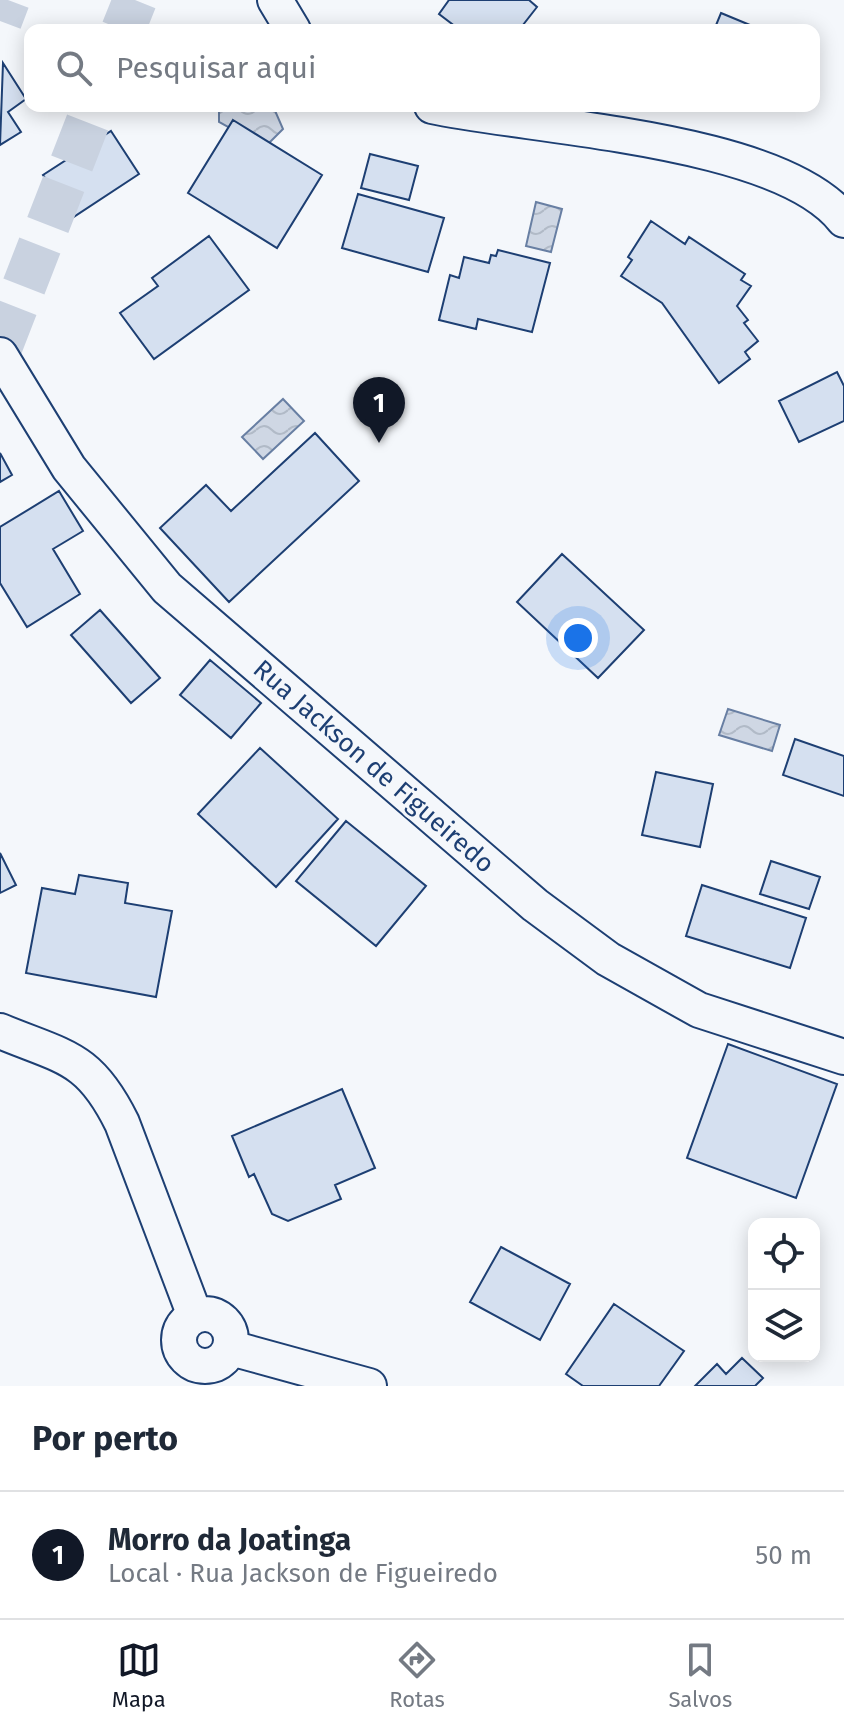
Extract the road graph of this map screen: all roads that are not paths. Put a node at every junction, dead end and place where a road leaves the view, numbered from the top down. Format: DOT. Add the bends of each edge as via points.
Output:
graph roads {
  1 [pos="275,0"];
  2 [pos="289,24"];
  3 [pos="467,112"];
  4 [pos="844,220"];
  5 [pos="0,355"];
  6 [pos="0,1031"];
  7 [pos="844,1057"];
  8 [pos="195,1316"];
  9 [pos="231,1348"];
  10 [pos="190,1375"];
  11 [pos="369,1386"];
  1 -- 2 [label="street"];
  3 -- 4 [label="street" via="740,159 795,180 833,205"];
  5 -- 7 [label="street, Rua Jackson de Figueiredo" via="69,468 167,588 535,905 608,959 699,1010"];
  6 -- 8 [label="street" via="81,1064 107,1093"];
  8 -- 9 [label="street" via="211,1315 226,1323"];
  8 -- 10 [label="street" via="182,1327 179,1344"];
  9 -- 10 [label="street" via="220,1362"];
  9 -- 11 [label="street"];
}
